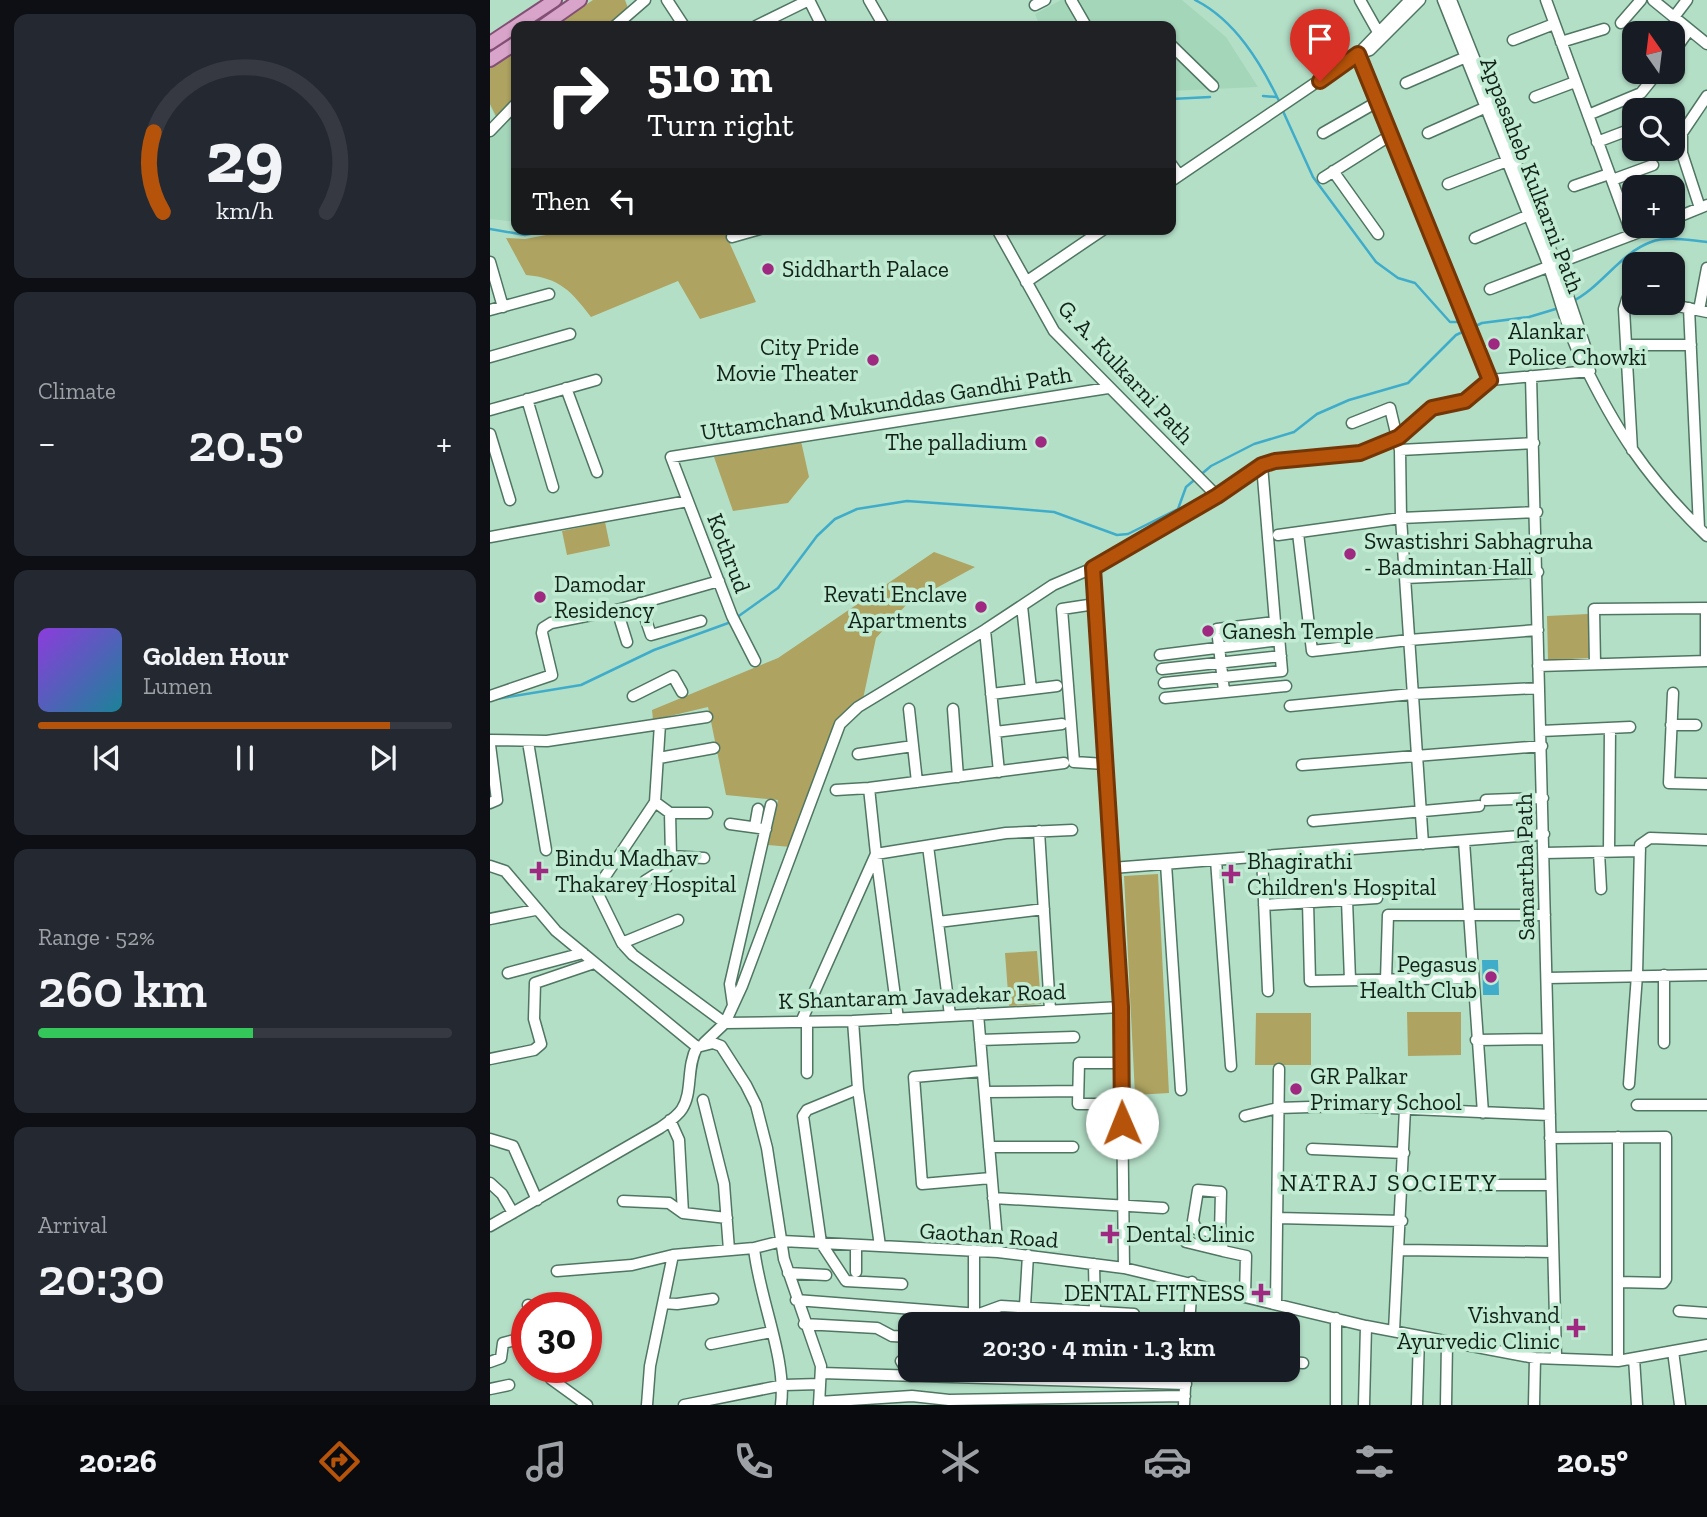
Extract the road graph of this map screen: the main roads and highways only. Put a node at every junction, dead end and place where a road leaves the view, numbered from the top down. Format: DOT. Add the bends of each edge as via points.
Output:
graph roads {
  1 [pos="555,0"];
  2 [pos="579,0"];
  3 [pos="523,21"];
  4 [pos="550,21"];
  5 [pos="511,29"];
  6 [pos="490,43"];
  7 [pos="511,46"];
  8 [pos="490,60"];
  1 -- 3 [label="main road"];
  2 -- 4 [label="main road"];
  5 -- 6 [label="main road"];
  7 -- 8 [label="main road"];
}
